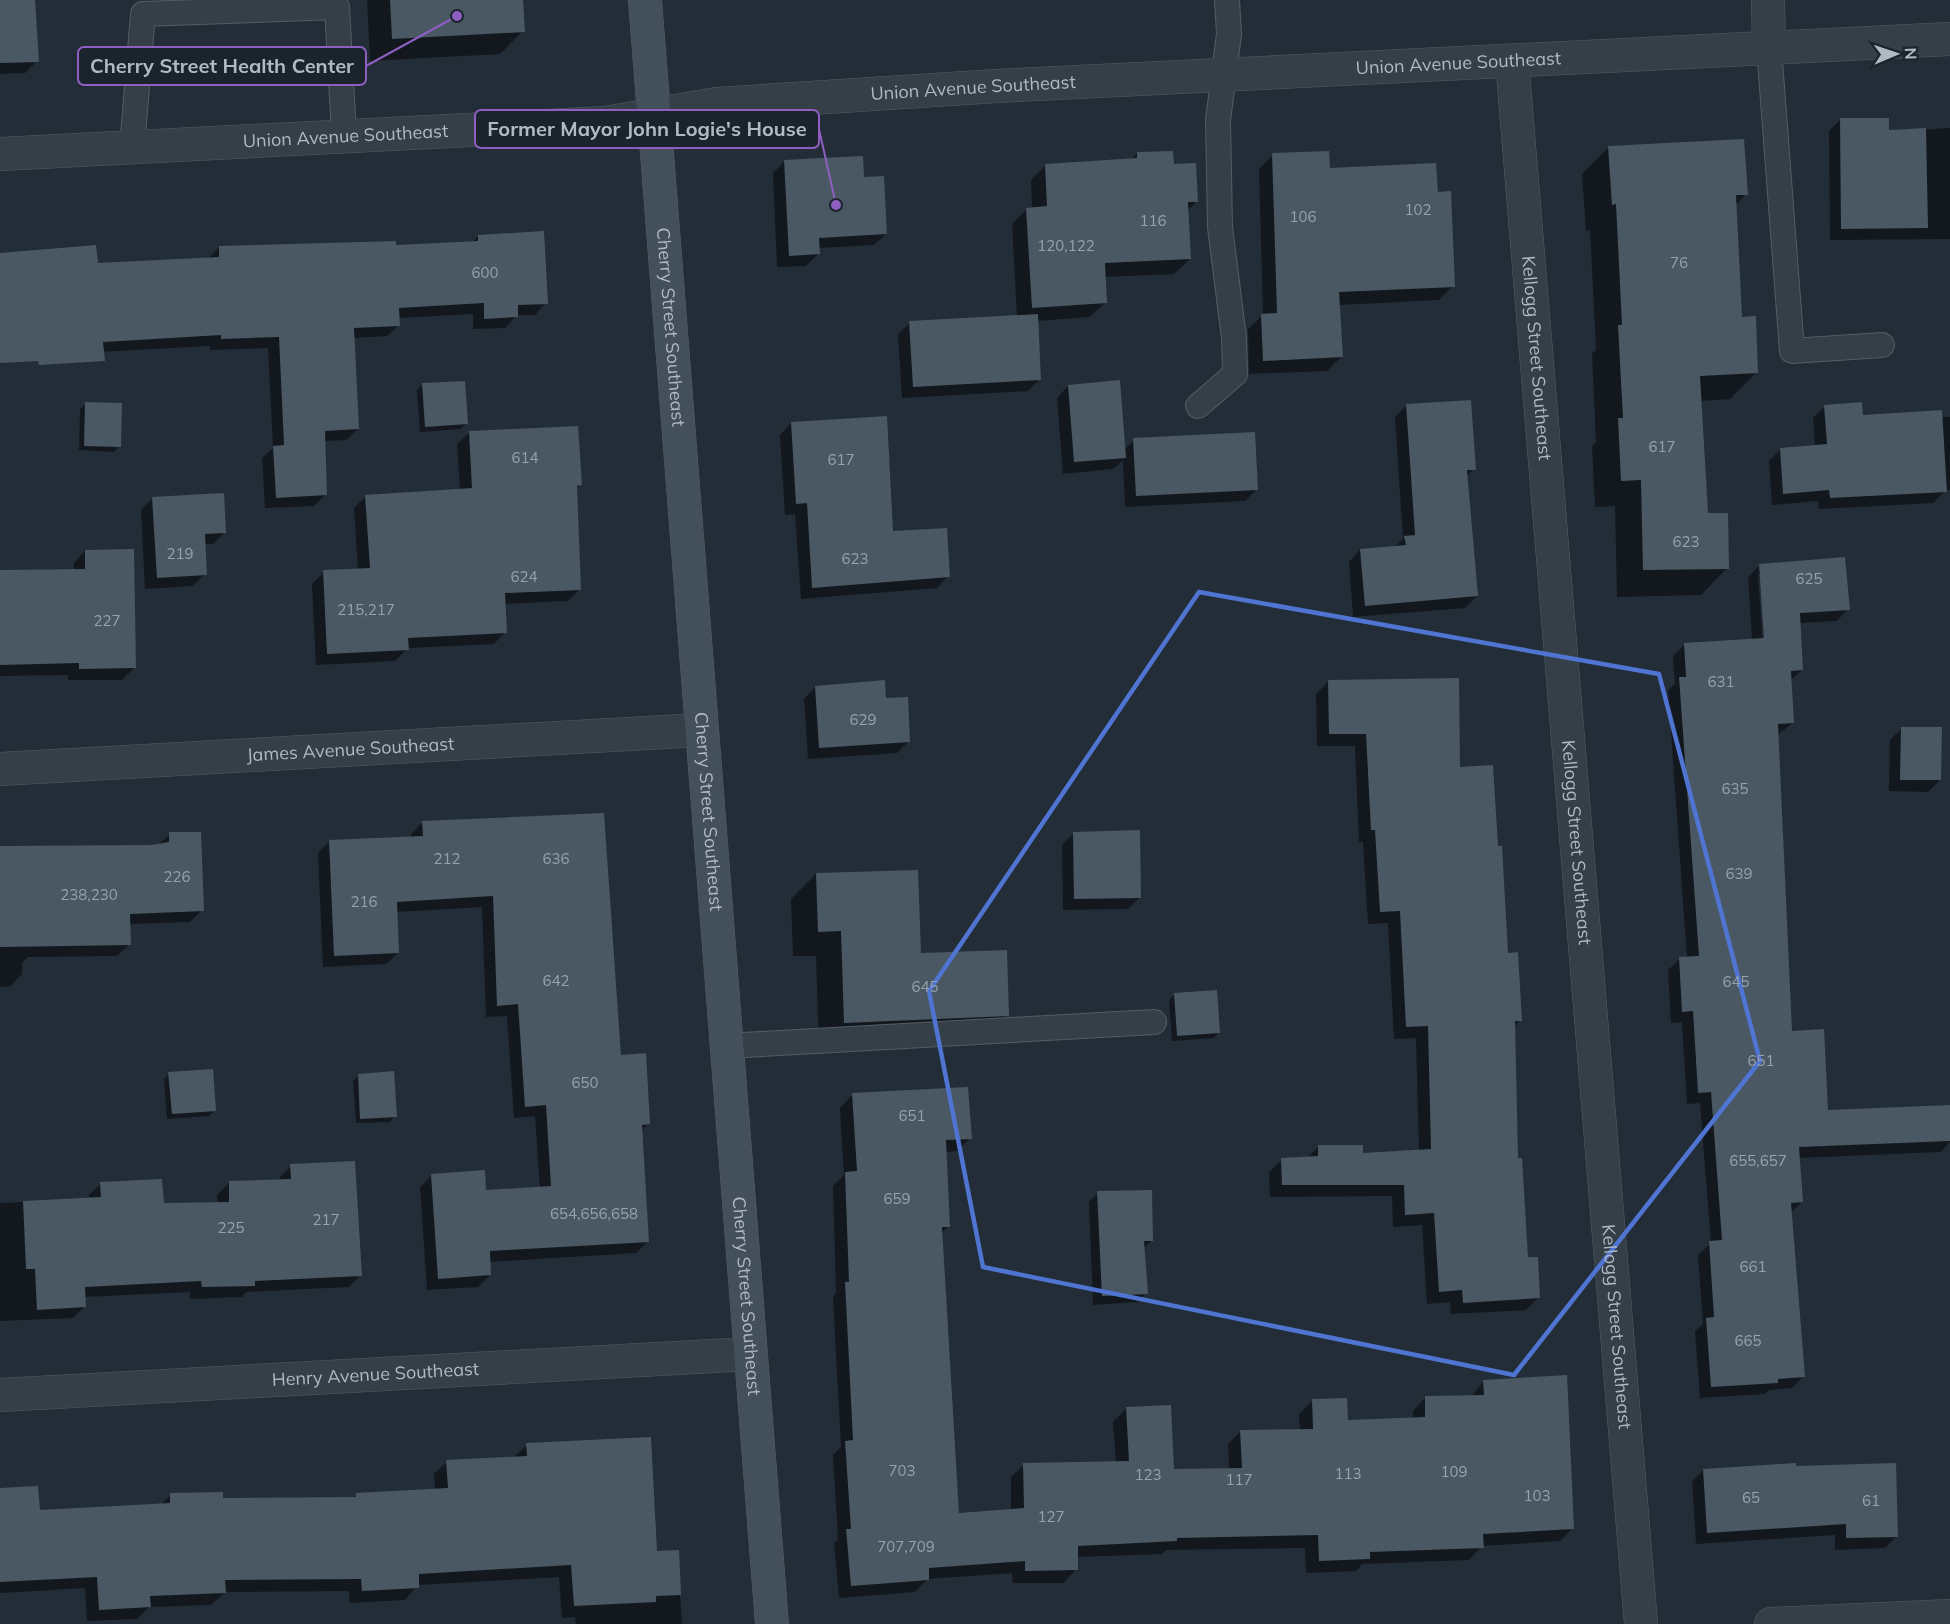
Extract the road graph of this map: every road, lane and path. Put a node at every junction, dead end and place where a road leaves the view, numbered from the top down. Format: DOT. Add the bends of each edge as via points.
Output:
graph roads {
  1 [pos="645,0"];
  2 [pos="1227,0"];
  3 [pos="1768,0"];
  4 [pos="1950,39"];
  5 [pos="1769,48"];
  6 [pos="1512,61"];
  7 [pos="1225,75"];
  8 [pos="654,114"];
  9 [pos="344,135"];
  10 [pos="132,147"];
  11 [pos="0,154"];
  12 [pos="1882,345"];
  13 [pos="1198,406"];
  14 [pos="701,730"];
  15 [pos="0,769"];
  16 [pos="1154,1022"];
  17 [pos="726,1046"];
  18 [pos="750,1354"];
  19 [pos="0,1395"];
  20 [pos="1950,1616"];
  21 [pos="772,1624"];
  22 [pos="1641,1624"];
  23 [pos="1771,1624"];
  24 [pos="1785,1624"];
  1 -- 8 [label="street, Cherry Street Southeast"];
  2 -- 7 [label="lane"];
  3 -- 5 [label="street"];
  4 -- 5 [label="street, Union Avenue Southeast"];
  5 -- 6 [label="street, Union Avenue Southeast"];
  5 -- 12 [label="lane" via="1792,351"];
  6 -- 7 [label="street, Union Avenue Southeast"];
  6 -- 22 [label="street, Kellogg Street Southeast"];
  7 -- 8 [label="street, Union Avenue Southeast" via="717,104"];
  7 -- 13 [label="lane" via="1218,120 1220,227 1235,374"];
  8 -- 9 [label="street, Union Avenue Southeast" via="604,123"];
  8 -- 14 [label="street, Cherry Street Southeast"];
  9 -- 10 [label="street, Union Avenue Southeast"];
  9 -- 10 [label="lane" via="337,7 143,14"];
  10 -- 11 [label="street, Union Avenue Southeast"];
  14 -- 15 [label="street, James Avenue Southeast"];
  14 -- 17 [label="street, Cherry Street Southeast"];
  16 -- 17 [label="lane"];
  17 -- 18 [label="street, Cherry Street Southeast"];
  18 -- 19 [label="street, Henry Avenue Southeast"];
  18 -- 21 [label="street, Cherry Street Southeast"];
  20 -- 24 [label="street"];
  23 -- 24 [label="street"];
}
